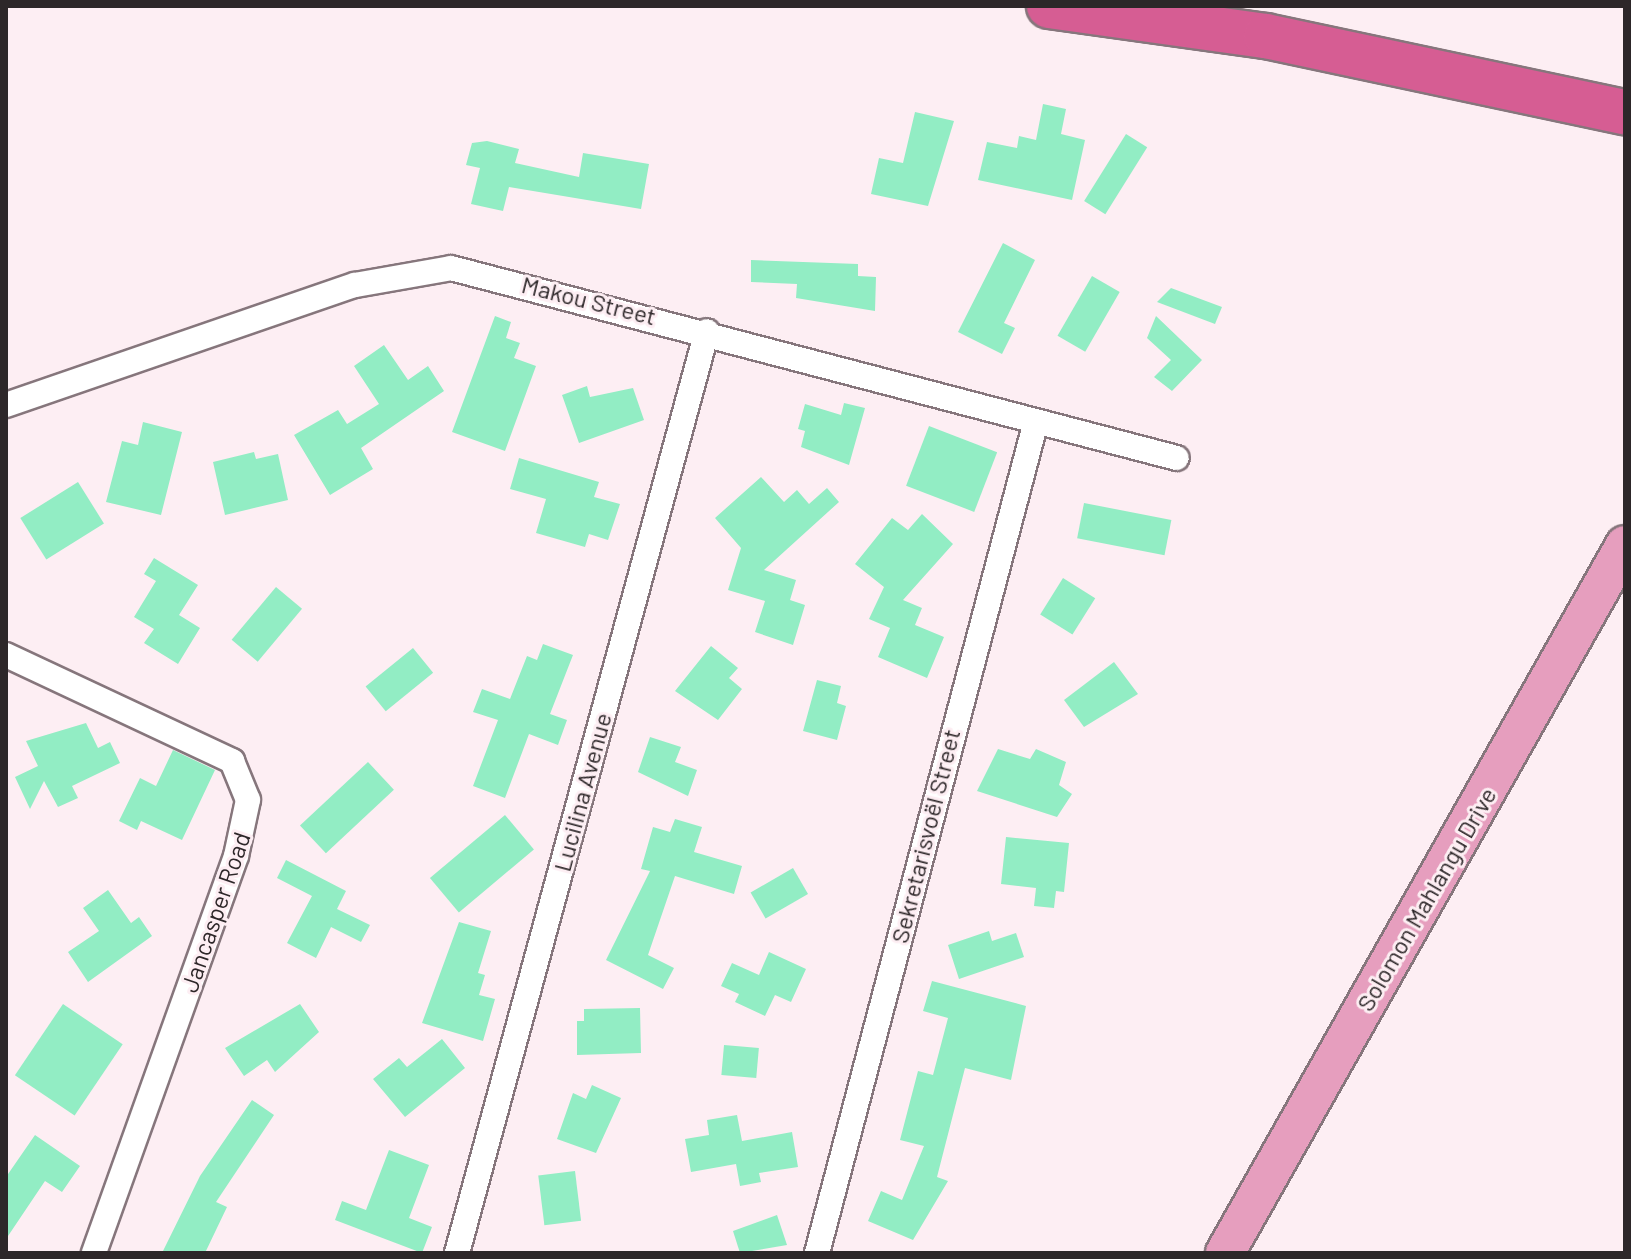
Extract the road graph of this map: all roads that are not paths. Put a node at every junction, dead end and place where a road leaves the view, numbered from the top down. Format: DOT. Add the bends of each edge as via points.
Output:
graph roads {
  1 [pos="1049,6"];
  2 [pos="1625,112"];
  3 [pos="707,331"];
  4 [pos="6,405"];
  5 [pos="1036,421"];
  6 [pos="1177,458"];
  7 [pos="1625,545"];
  8 [pos="6,655"];
  9 [pos="94,1253"];
  10 [pos="457,1253"];
  11 [pos="817,1253"];
  12 [pos="1225,1253"];
  1 -- 2 [label="highway" via="1266,36"];
  3 -- 4 [label="street, Makou Street" via="483,273 410,270"];
  3 -- 5 [label="street, Makou Street"];
  3 -- 10 [label="street, Lucilina Avenue"];
  5 -- 6 [label="street, Makou Street"];
  5 -- 11 [label="street, Sekretarisvoël Street"];
  7 -- 12 [label="main road, Solomon Mahlangu Drive"];
  8 -- 9 [label="street, Jancasper Road" via="217,752 241,772 248,800 236,856"];
}
